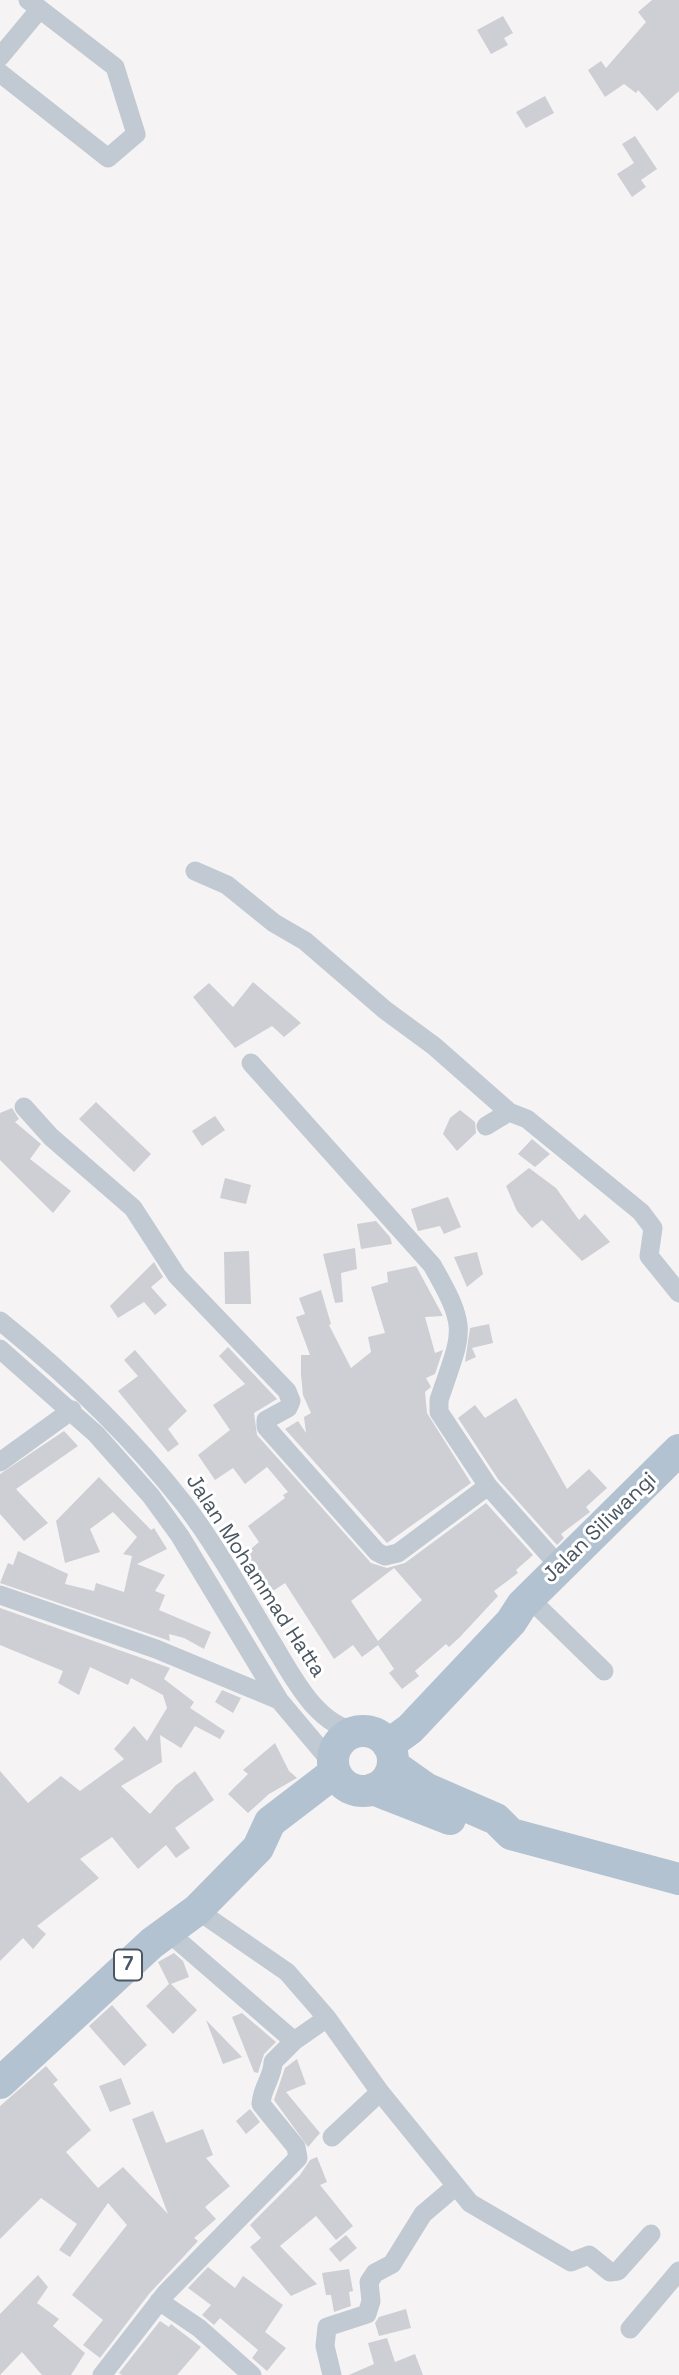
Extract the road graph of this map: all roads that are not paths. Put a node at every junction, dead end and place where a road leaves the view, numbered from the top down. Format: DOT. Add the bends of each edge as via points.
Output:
graph roads {
  1 [pos="33,5"];
  2 [pos="0,57"];
  3 [pos="0,73"];
  4 [pos="195,871"];
  5 [pos="251,1063"];
  6 [pos="24,1107"];
  7 [pos="509,1112"];
  8 [pos="486,1126"];
  9 [pos="679,1293"];
  10 [pos="0,1321"];
  11 [pos="0,1349"];
  12 [pos="72,1410"];
  13 [pos="127,1436"];
  14 [pos="107,1448"];
  15 [pos="679,1450"];
  16 [pos="0,1462"];
  17 [pos="488,1486"];
  18 [pos="560,1567"];
  19 [pos="0,1595"];
  20 [pos="525,1602"];
  21 [pos="604,1671"];
  22 [pos="279,1700"];
  23 [pos="362,1761"];
  24 [pos="677,1872"];
  25 [pos="197,1910"];
  26 [pos="167,1931"];
  27 [pos="327,2018"];
  28 [pos="294,2041"];
  29 [pos="0,2083"];
  30 [pos="380,2092"];
  31 [pos="332,2137"];
  32 [pos="456,2186"];
  33 [pos="651,2234"];
  34 [pos="679,2272"];
  35 [pos="159,2301"];
  36 [pos="630,2329"];
  37 [pos="102,2375"];
  38 [pos="252,2375"];
  39 [pos="332,2375"];
  1 -- 2 [label="street"];
  1 -- 3 [label="street" via="115,67 136,134 108,158"];
  4 -- 7 [label="street" via="227,885 304,941"];
  5 -- 17 [label="street" via="400,1227 432,1265 448,1293 460,1331 439,1412"];
  6 -- 17 [label="street" via="51,1137 133,1208 177,1276 287,1391 288,1408 266,1420 266,1427 377,1552 385,1556 398,1553"];
  7 -- 8 [label="street"];
  7 -- 9 [label="street" via="527,1119 650,1222 649,1256"];
  10 -- 13 [label="street, Jalan Mohammad Hatta" via="99,1405"];
  11 -- 12 [label="street, Jalan Mohammad Hatta"];
  12 -- 14 [label="street, Jalan Mohammad Hatta"];
  12 -- 16 [label="street"];
  13 -- 14 [label="street"];
  13 -- 23 [label="street, Jalan Mohammad Hatta" via="186,1507 310,1701 344,1729"];
  14 -- 22 [label="street, Jalan Mohammad Hatta" via="180,1536"];
  15 -- 18 [label="main road, Jalan Siliwangi"];
  17 -- 18 [label="street"];
  18 -- 20 [label="main road, Jalan Siliwangi"];
  19 -- 22 [label="street" via="156,1649"];
  20 -- 21 [label="street"];
  20 -- 23 [label="main road, Jalan Siliwangi" via="410,1728"];
  22 -- 23 [label="street, Jalan Mohammad Hatta"];
  23 -- 24 [label="main road" via="496,1819 511,1834"];
  23 -- 25 [label="main road, Jalan Siliwangi / 7" via="270,1822 258,1848"];
  25 -- 26 [label="main road, Jalan Siliwangi / 7"];
  25 -- 27 [label="street" via="286,1972"];
  26 -- 28 [label="street"];
  26 -- 29 [label="main road, Jalan Siliwangi / 7"];
  27 -- 28 [label="street"];
  27 -- 30 [label="street"];
  28 -- 35 [label="street" via="273,2062 261,2104 296,2147 298,2158"];
  30 -- 31 [label="street"];
  30 -- 32 [label="street"];
  32 -- 33 [label="street" via="470,2203 559,2256 571,2262 589,2255 610,2272 621,2267"];
  32 -- 39 [label="street" via="423,2214 392,2264 375,2273 369,2282 368,2314 327,2327 325,2346"];
  34 -- 36 [label="street"];
  35 -- 37 [label="street"];
  35 -- 38 [label="street" via="199,2328"];
}
